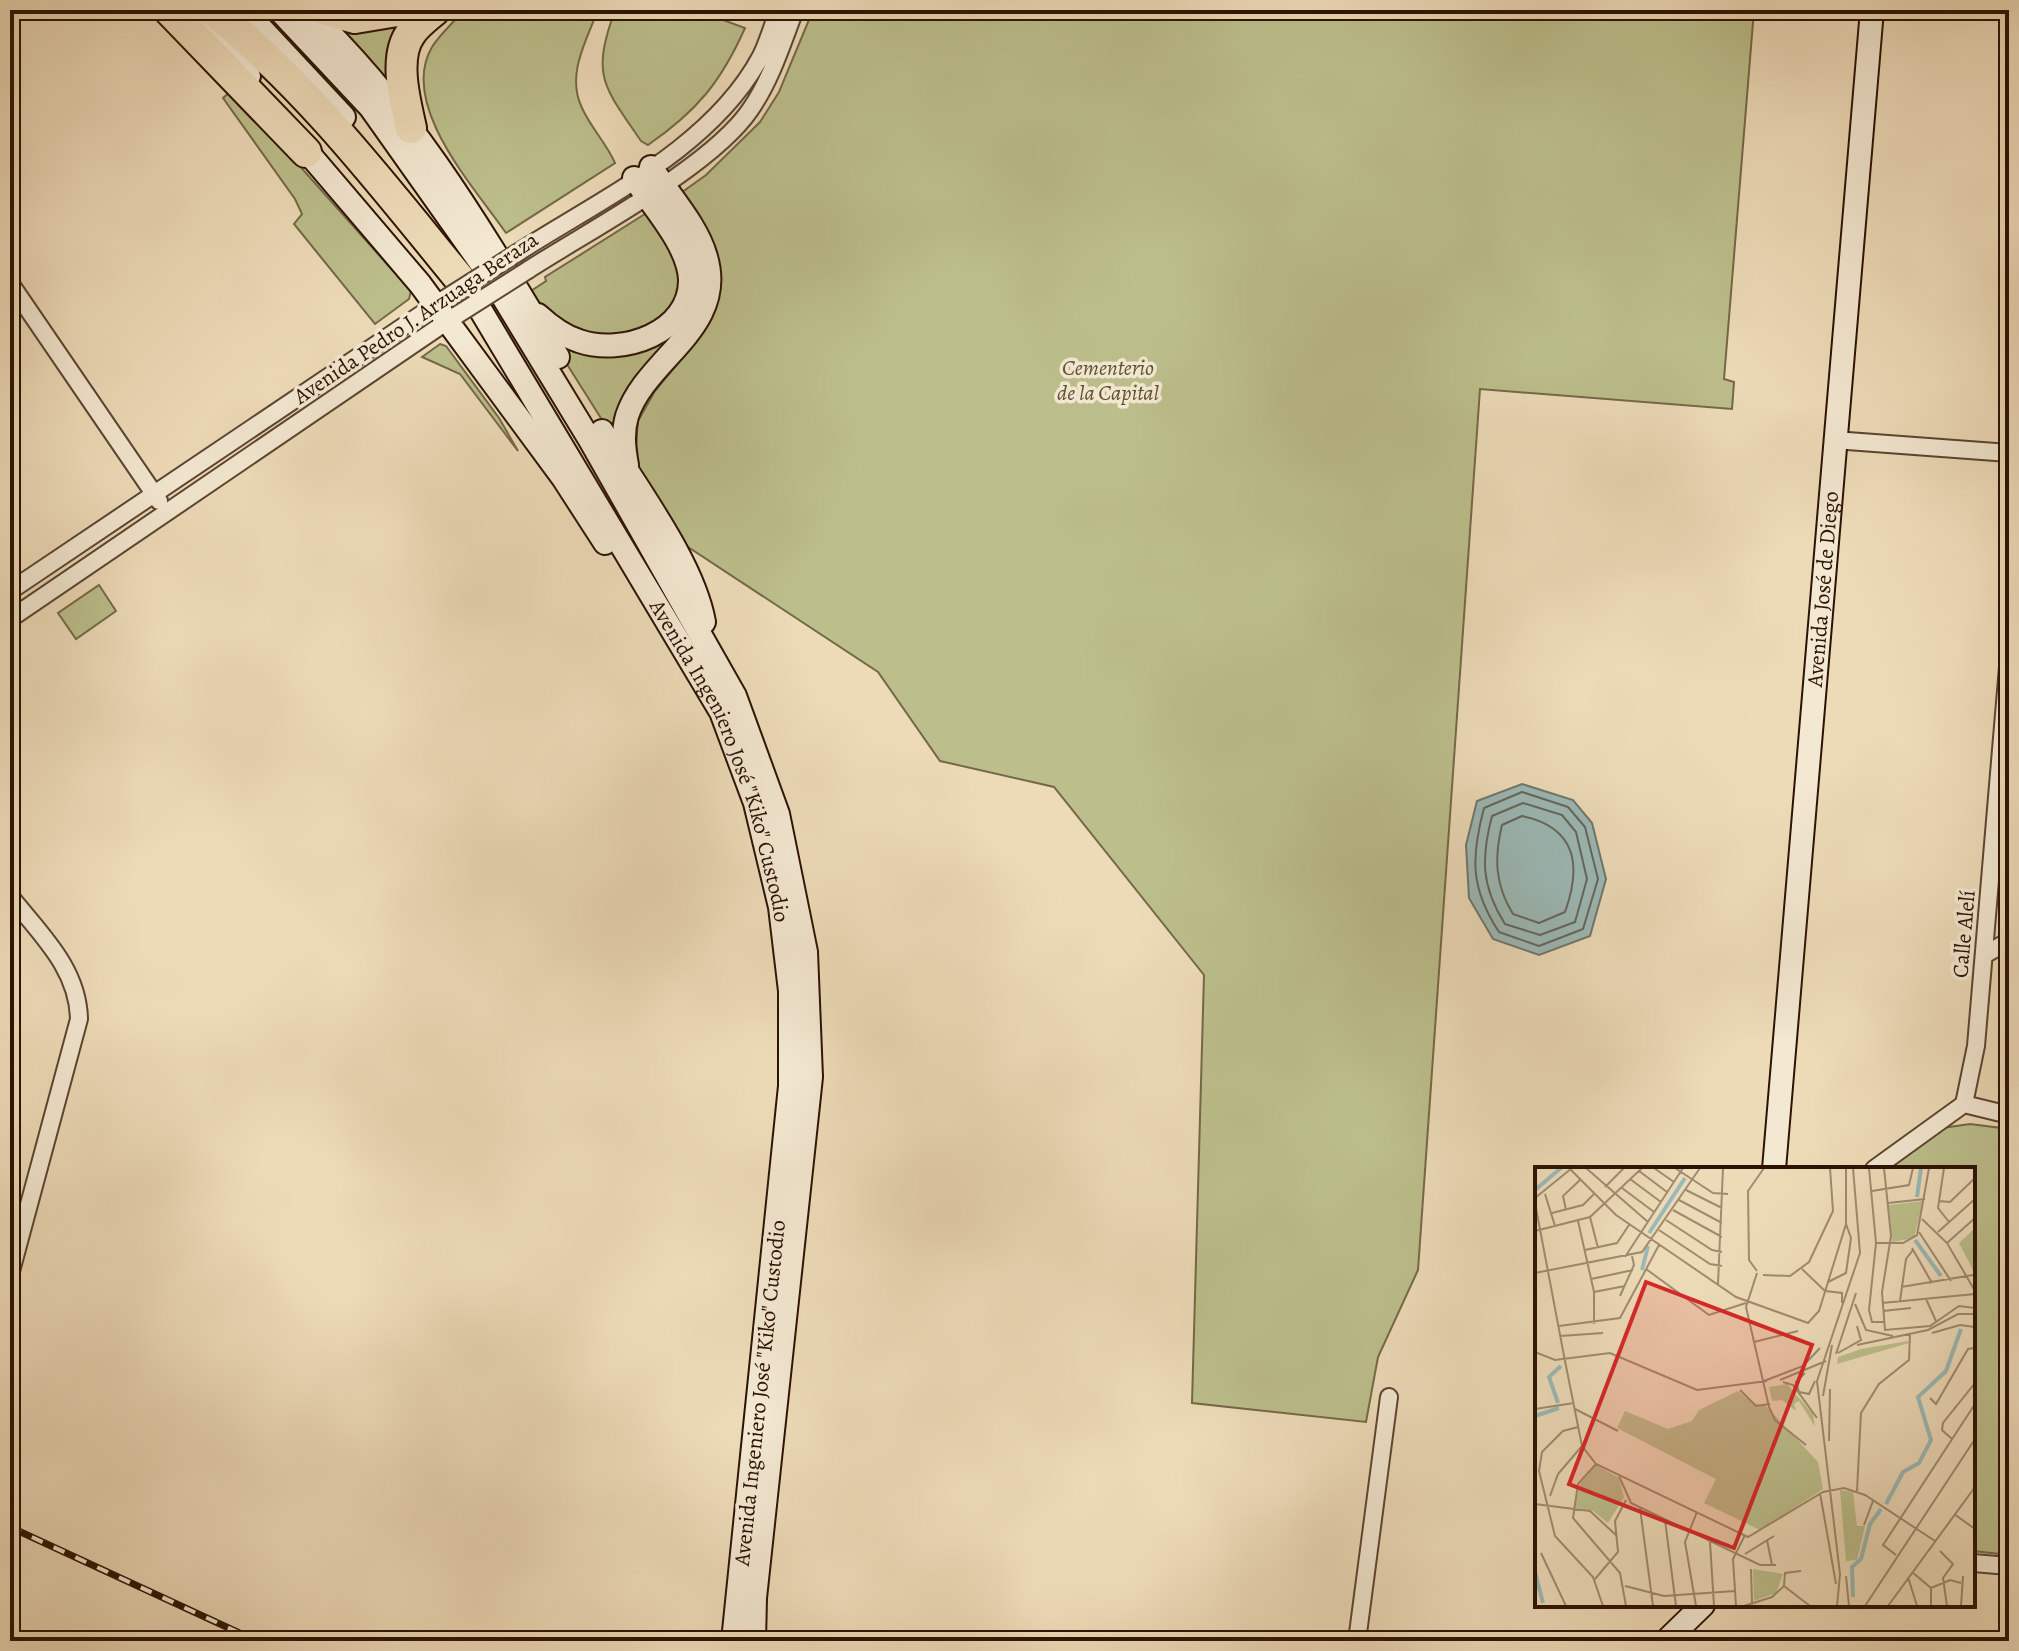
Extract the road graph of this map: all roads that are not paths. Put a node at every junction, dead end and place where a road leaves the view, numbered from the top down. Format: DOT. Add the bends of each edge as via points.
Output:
graph roads {
  1 [pos="169,10"];
  2 [pos="197,10"];
  3 [pos="279,10"];
  4 [pos="306,10"];
  5 [pos="326,10"];
  6 [pos="403,10"];
  7 [pos="435,10"];
  8 [pos="778,10"];
  9 [pos="795,10"];
  10 [pos="1872,10"];
  11 [pos="229,15"];
  12 [pos="411,128"];
  13 [pos="306,152"];
  14 [pos="648,181"];
  15 [pos="10,283"];
  16 [pos="517,290"];
  17 [pos="451,307"];
  18 [pos="1834,440"];
  19 [pos="2009,453"];
  20 [pos="628,474"];
  21 [pos="154,494"];
  22 [pos="167,513"];
  23 [pos="10,591"];
  24 [pos="10,619"];
  25 [pos="708,645"];
  26 [pos="682,647"];
  27 [pos="2009,655"];
  28 [pos="2007,695"];
  29 [pos="10,896"];
  30 [pos="2009,941"];
  31 [pos="1984,955"];
  32 [pos="1964,1104"];
  33 [pos="2009,1115"];
  34 [pos="1774,1167"];
  35 [pos="1877,1167"];
  36 [pos="10,1275"];
  37 [pos="1389,1397"];
  38 [pos="1975,1563"];
  39 [pos="2009,1566"];
  40 [pos="1701,1607"];
  41 [pos="733,1641"];
  42 [pos="754,1641"];
  43 [pos="1357,1641"];
  44 [pos="1666,1641"];
  1 -- 13 [label="highway"];
  2 -- 13 [label="main road"];
  3 -- 25 [label="main road, Avenida Ingeniero José \"Kiko\" Custodio" via="370,107 449,214 572,409"];
  4 -- 12 [label="main road"];
  5 -- 6 [label="highway" via="355,18"];
  7 -- 12 [label="highway" via="406,44 403,82"];
  8 -- 14 [label="street, Avenida Pedro J. Arzuaga Beraza" via="762,55 737,92"];
  9 -- 14 [label="street, Avenida Pedro J. Arzuaga Beraza" via="749,112 717,143"];
  10 -- 18 [label="main road, Avenida José de Diego"];
  11 -- 17 [label="highway" via="401,206"];
  12 -- 16 [label="main road"];
  13 -- 17 [label="main road"];
  14 -- 16 [label="main road" via="690,280 684,307 666,327 632,343 606,347 580,342 556,330"];
  14 -- 17 [label="street, Avenida Pedro J. Arzuaga Beraza, bridge" via="517,253"];
  14 -- 17 [label="street, Avenida Pedro J. Arzuaga Beraza, bridge" via="528,270"];
  14 -- 20 [label="main road" via="705,253 710,282 695,325 628,415 623,441"];
  15 -- 21 [label="street"];
  16 -- 20 [label="main road"];
  17 -- 21 [label="street, Avenida Pedro J. Arzuaga Beraza"];
  17 -- 22 [label="street, Avenida Pedro J. Arzuaga Beraza"];
  17 -- 26 [label="main road, Avenida Ingeniero José \"Kiko\" Custodio"];
  17 -- 26 [label="main road" via="633,587"];
  18 -- 19 [label="street"];
  18 -- 34 [label="main road, Avenida José de Diego"];
  20 -- 25 [label="main road" via="694,589"];
  21 -- 22 [label="street"];
  21 -- 23 [label="street, Avenida Pedro J. Arzuaga Beraza"];
  22 -- 24 [label="street, Avenida Pedro J. Arzuaga Beraza"];
  25 -- 42 [label="main road, Avenida Ingeniero José \"Kiko\" Custodio" via="735,696 778,814 797,896 810,1001 807,1132"];
  26 -- 41 [label="main road, Avenida Ingeniero José \"Kiko\" Custodio" via="721,712 755,803 780,907 793,1048"];
  27 -- 28 [label="street, Calle Alelí"];
  28 -- 31 [label="street, Calle Alelí"];
  29 -- 36 [label="street" via="71,974 79,998 79,1019"];
  30 -- 31 [label="street"];
  31 -- 32 [label="street, Calle Alelí" via="1976,1046"];
  32 -- 33 [label="street"];
  32 -- 35 [label="street"];
  37 -- 43 [label="street"];
  38 -- 39 [label="street"];
  40 -- 44 [label="main road"];
}
